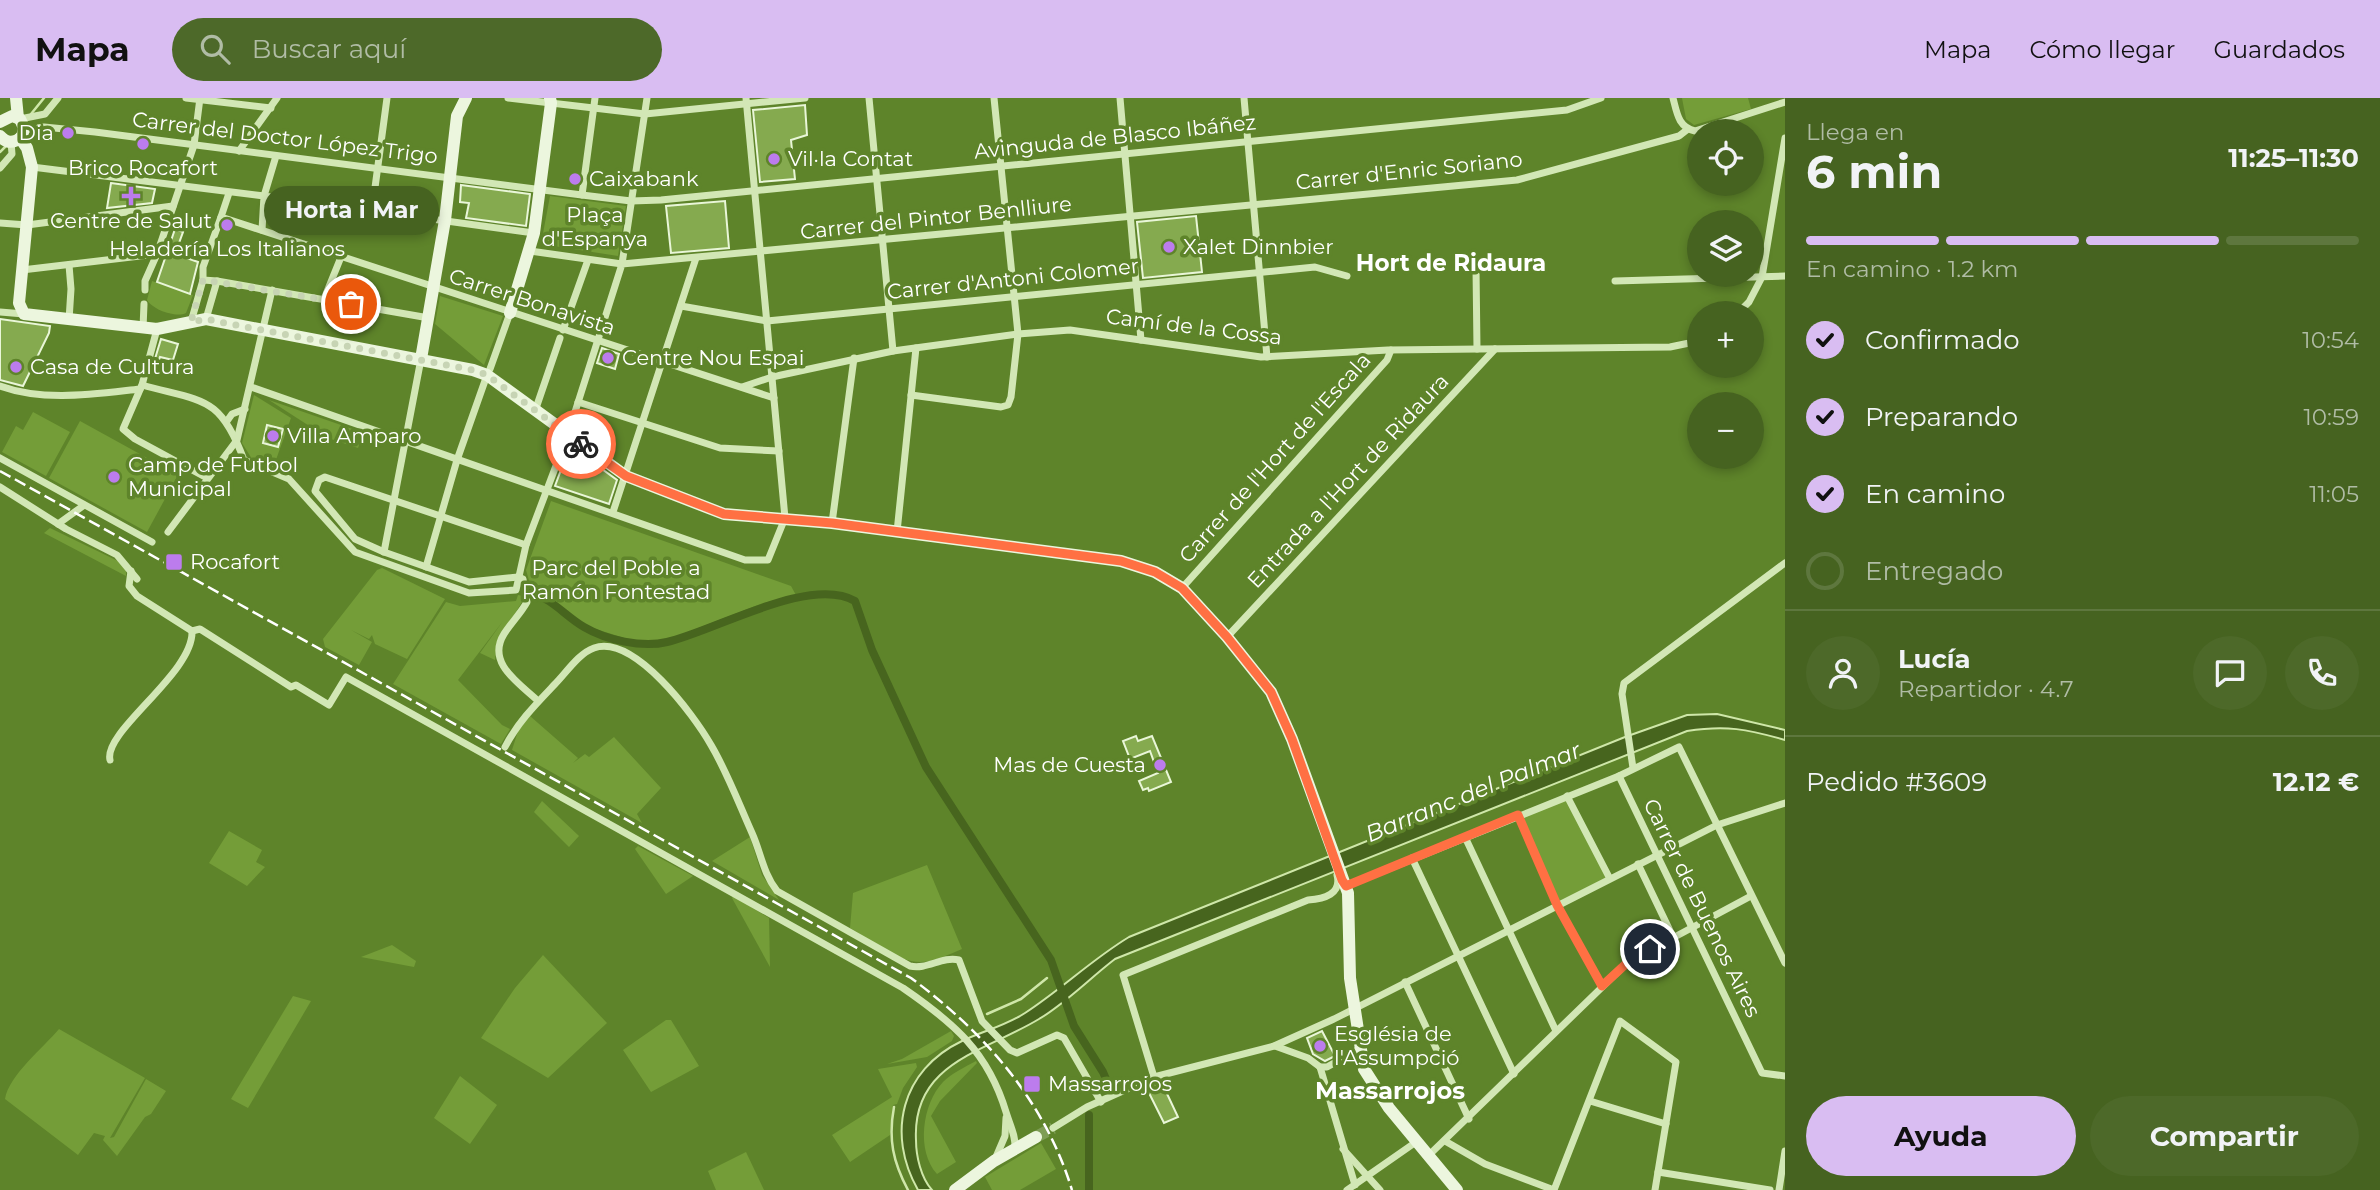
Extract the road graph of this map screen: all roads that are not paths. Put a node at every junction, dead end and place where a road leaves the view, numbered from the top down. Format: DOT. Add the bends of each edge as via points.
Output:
graph roads {
  1 [pos="9,98"];
  2 [pos="16,98"];
  3 [pos="58,98"];
  4 [pos="186,98"];
  5 [pos="277,98"];
  6 [pos="387,98"];
  7 [pos="466,98"];
  8 [pos="508,98"];
  9 [pos="595,98"];
  10 [pos="647,98"];
  11 [pos="805,98"];
  12 [pos="869,98"];
  13 [pos="994,98"];
  14 [pos="1120,98"];
  15 [pos="1244,98"];
  16 [pos="1601,98"];
  17 [pos="1673,98"];
  18 [pos="200,99"];
  19 [pos="550,101"];
  20 [pos="746,101"];
  21 [pos="1784,105"];
  22 [pos="271,108"];
  23 [pos="594,108"];
  24 [pos="48,111"];
  25 [pos="645,114"];
  26 [pos="1736,119"];
  27 [pos="10,126"];
  28 [pos="51,128"];
  29 [pos="1687,128"];
  30 [pos="1687,130"];
  31 [pos="1784,141"];
  32 [pos="1249,142"];
  33 [pos="194,145"];
  34 [pos="239,151"];
  35 [pos="1126,155"];
  36 [pos="275,156"];
  37 [pos="1785,157"];
  38 [pos="1002,166"];
  39 [pos="32,167"];
  40 [pos="379,167"];
  41 [pos="0,168"];
  42 [pos="450,176"];
  43 [pos="877,178"];
  44 [pos="180,187"];
  45 [pos="541,189"];
  46 [pos="754,190"];
  47 [pos="229,192"];
  48 [pos="582,195"];
  49 [pos="264,196"];
  50 [pos="631,201"];
  51 [pos="1253,205"];
  52 [pos="1774,205"];
  53 [pos="1784,205"];
  54 [pos="173,206"];
  55 [pos="372,210"];
  56 [pos="1131,216"];
  57 [pos="220,217"];
  58 [pos="444,220"];
  59 [pos="0,223"];
  60 [pos="27,225"];
  61 [pos="1007,229"];
  62 [pos="262,230"];
  63 [pos="534,233"];
  64 [pos="884,240"];
  65 [pos="530,251"];
  66 [pos="760,253"];
  67 [pos="158,254"];
  68 [pos="341,257"];
  69 [pos="696,258"];
  70 [pos="587,260"];
  71 [pos="622,264"];
  72 [pos="69,265"];
  73 [pos="1764,265"];
  74 [pos="1476,268"];
  75 [pos="22,271"];
  76 [pos="1259,272"];
  77 [pos="1347,276"];
  78 [pos="1785,276"];
  79 [pos="1764,277"];
  80 [pos="1687,279"];
  81 [pos="203,280"];
  82 [pos="217,281"];
  83 [pos="1615,281"];
  84 [pos="1137,285"];
  85 [pos="432,288"];
  86 [pos="145,290"];
  87 [pos="272,290"];
  88 [pos="1015,298"];
  89 [pos="324,299"];
  90 [pos="144,304"];
  91 [pos="681,306"];
  92 [pos="890,309"];
  93 [pos="0,312"];
  94 [pos="510,313"];
  95 [pos="24,314"];
  96 [pos="206,319"];
  97 [pos="430,319"];
  98 [pos="69,321"];
  99 [pos="767,321"];
  100 [pos="191,322"];
  101 [pos="143,328"];
  102 [pos="157,329"];
  103 [pos="264,329"];
  104 [pos="562,334"];
  105 [pos="1018,334"];
  106 [pos="1141,340"];
  107 [pos="598,341"];
  108 [pos="1687,343"];
  109 [pos="916,348"];
  110 [pos="1477,349"];
  111 [pos="1495,349"];
  112 [pos="1391,350"];
  113 [pos="893,351"];
  114 [pos="1267,357"];
  115 [pos="854,358"];
  116 [pos="421,359"];
  117 [pos="663,361"];
  118 [pos="488,372"];
  119 [pos="772,377"];
  120 [pos="0,386"];
  121 [pos="141,387"];
  122 [pos="251,387"];
  123 [pos="742,387"];
  124 [pos="911,395"];
  125 [pos="774,398"];
  126 [pos="578,402"];
  127 [pos="245,409"];
  128 [pos="535,411"];
  129 [pos="227,421"];
  130 [pos="643,423"];
  131 [pos="568,434"];
  132 [pos="237,440"];
  133 [pos="406,441"];
  134 [pos="779,452"];
  135 [pos="0,458"];
  136 [pos="457,460"];
  137 [pos="626,476"];
  138 [pos="207,478"];
  139 [pos="0,487"];
  140 [pos="547,490"];
  141 [pos="393,501"];
  142 [pos="83,506"];
  143 [pos="613,512"];
  144 [pos="442,517"];
  145 [pos="785,518"];
  146 [pos="832,523"];
  147 [pos="58,524"];
  148 [pos="168,532"];
  149 [pos="897,532"];
  150 [pos="152,542"];
  151 [pos="526,545"];
  152 [pos="384,552"];
  153 [pos="1785,563"];
  154 [pos="426,567"];
  155 [pos="131,571"];
  156 [pos="518,577"];
  157 [pos="138,579"];
  158 [pos="1182,588"];
  159 [pos="192,631"];
  160 [pos="1227,637"];
  161 [pos="538,701"];
  162 [pos="505,747"];
  163 [pos="110,760"];
  164 [pos="1633,768"];
  165 [pos="1619,776"];
  166 [pos="1567,796"];
  167 [pos="1785,803"];
  168 [pos="1518,815"];
  169 [pos="1717,825"];
  170 [pos="1465,837"];
  171 [pos="1657,854"];
  172 [pos="1412,858"];
  173 [pos="1638,864"];
  174 [pos="1609,877"];
  175 [pos="1342,882"];
  176 [pos="1751,896"];
  177 [pos="1557,905"];
  178 [pos="1692,926"];
  179 [pos="1510,930"];
  180 [pos="1673,936"];
  181 [pos="1458,955"];
  182 [pos="1785,962"];
  183 [pos="1405,982"];
  184 [pos="1602,986"];
  185 [pos="1354,1009"];
  186 [pos="1556,1031"];
  187 [pos="1274,1046"];
  188 [pos="1359,1049"];
  189 [pos="1321,1067"];
  190 [pos="1514,1074"];
  191 [pos="1785,1076"];
  192 [pos="1154,1077"];
  193 [pos="1101,1101"];
  194 [pos="1590,1101"];
  195 [pos="1005,1107"];
  196 [pos="1469,1119"];
  197 [pos="1666,1124"];
  198 [pos="1053,1128"];
  199 [pos="1014,1134"];
  200 [pos="1036,1137"];
  201 [pos="1004,1139"];
  202 [pos="1445,1141"];
  203 [pos="1416,1142"];
  204 [pos="1015,1149"];
  205 [pos="1343,1149"];
  206 [pos="1785,1151"];
  207 [pos="1428,1156"];
  208 [pos="994,1161"];
  209 [pos="1658,1172"];
  210 [pos="1370,1176"];
  211 [pos="1355,1185"];
  212 [pos="1732,1187"];
  213 [pos="1452,1188"];
  214 [pos="954,1190"];
  215 [pos="1347,1190"];
  216 [pos="1380,1190"];
  217 [pos="1555,1190"];
  218 [pos="1655,1190"];
  219 [pos="1770,1190"];
  220 [pos="1779,1190"];
  1 -- 27 [label="street"];
  2 -- 27 [label="street"];
  3 -- 24 [label="street"];
  4 -- 18 [label="street"];
  5 -- 22 [label="street"];
  6 -- 40 [label="street"];
  7 -- 42 [label="street" via="457,116"];
  8 -- 19 [label="street"];
  9 -- 23 [label="street"];
  10 -- 25 [label="street"];
  11 -- 20 [label="street"];
  12 -- 43 [label="street"];
  13 -- 38 [label="street"];
  14 -- 35 [label="street"];
  15 -- 32 [label="street"];
  16 -- 32 [label="street, Avinguda de Blasco Ibáñez" via="1567,110"];
  17 -- 29 [label="street" via="1680,123"];
  18 -- 22 [label="street"];
  18 -- 33 [label="street"];
  19 -- 23 [label="street"];
  19 -- 45 [label="street"];
  20 -- 25 [label="street"];
  20 -- 46 [label="street"];
  21 -- 26 [label="street, Carrer d'Enric Soriano"];
  22 -- 34 [label="street"];
  23 -- 25 [label="street"];
  23 -- 48 [label="street"];
  24 -- 27 [label="street"];
  24 -- 28 [label="street"];
  25 -- 50 [label="street"];
  27 -- 28 [label="street, Carrer del Doctor López Trigo"];
  27 -- 39 [label="street" via="27,148"];
  27 -- 41 [label="street" via="12,154"];
  28 -- 33 [label="street, Carrer del Doctor López Trigo"];
  30 -- 51 [label="street, Carrer d'Enric Soriano" via="1679,136 1517,180"];
  31 -- 37 [label="street"];
  31 -- 52 [label="street"];
  32 -- 35 [label="street, Avinguda de Blasco Ibáñez"];
  32 -- 51 [label="street"];
  33 -- 34 [label="street, Carrer del Doctor López Trigo"];
  33 -- 44 [label="street"];
  34 -- 36 [label="street, Carrer del Doctor López Trigo"];
  35 -- 38 [label="street, Avinguda de Blasco Ibáñez"];
  35 -- 56 [label="street"];
  36 -- 40 [label="street, Carrer del Doctor López Trigo"];
  36 -- 49 [label="street"];
  38 -- 43 [label="street, Avinguda de Blasco Ibáñez"];
  38 -- 61 [label="street"];
  39 -- 44 [label="street"];
  39 -- 60 [label="street"];
  40 -- 42 [label="street, Carrer del Doctor López Trigo"];
  40 -- 55 [label="street"];
  42 -- 45 [label="street, Carrer del Doctor López Trigo"];
  42 -- 58 [label="street"];
  43 -- 46 [label="street, Avinguda de Blasco Ibáñez"];
  43 -- 64 [label="street"];
  44 -- 47 [label="street"];
  44 -- 54 [label="street"];
  45 -- 48 [label="street"];
  45 -- 63 [label="street"];
  46 -- 50 [label="street, Avinguda de Blasco Ibáñez"];
  46 -- 66 [label="street"];
  47 -- 49 [label="street"];
  47 -- 57 [label="street"];
  48 -- 50 [label="street"];
  49 -- 55 [label="street"];
  49 -- 62 [label="street"];
  50 -- 71 [label="street"];
  51 -- 56 [label="street, Carrer del Pintor Benlliure"];
  51 -- 76 [label="street"];
  52 -- 53 [label="street"];
  52 -- 73 [label="street"];
  54 -- 60 [label="street"];
  54 -- 67 [label="street"];
  55 -- 58 [label="street"];
  56 -- 61 [label="street, Carrer del Pintor Benlliure"];
  56 -- 84 [label="street"];
  57 -- 62 [label="street, Carrer Bonavista"];
  57 -- 81 [label="street"];
  58 -- 63 [label="street"];
  58 -- 85 [label="street"];
  59 -- 60 [label="street"];
  60 -- 75 [label="street"];
  61 -- 64 [label="street, Carrer del Pintor Benlliure"];
  61 -- 88 [label="street"];
  62 -- 68 [label="street, Carrer Bonavista"];
  63 -- 65 [label="street"];
  64 -- 66 [label="street, Carrer del Pintor Benlliure"];
  64 -- 92 [label="street"];
  65 -- 70 [label="street"];
  65 -- 94 [label="street"];
  66 -- 69 [label="street, Carrer del Pintor Benlliure"];
  66 -- 99 [label="street"];
  67 -- 72 [label="street"];
  67 -- 86 [label="street"];
  68 -- 85 [label="street, Carrer Bonavista"];
  68 -- 89 [label="street"];
  69 -- 71 [label="street, Carrer del Pintor Benlliure"];
  69 -- 91 [label="street"];
  70 -- 71 [label="street"];
  70 -- 104 [label="street"];
  71 -- 107 [label="street"];
  72 -- 75 [label="street"];
  72 -- 98 [label="street"];
  74 -- 110 [label="street"];
  75 -- 95 [label="street" via="19,303"];
  76 -- 77 [label="street, Carrer d'Antoni Colomer" via="1315,267"];
  76 -- 84 [label="street, Carrer d'Antoni Colomer"];
  76 -- 114 [label="street"];
  78 -- 79 [label="street"];
  80 -- 83 [label="street"];
  81 -- 82 [label="street"];
  81 -- 100 [label="street"];
  82 -- 87 [label="street"];
  82 -- 96 [label="street"];
  84 -- 88 [label="street, Carrer d'Antoni Colomer"];
  84 -- 106 [label="street"];
  85 -- 94 [label="street, Carrer Bonavista"];
  85 -- 97 [label="street"];
  87 -- 89 [label="street"];
  87 -- 103 [label="street"];
  88 -- 92 [label="street, Carrer d'Antoni Colomer"];
  88 -- 105 [label="street"];
  89 -- 97 [label="street"];
  90 -- 101 [label="street"];
  91 -- 99 [label="street, Carrer d'Antoni Colomer"];
  91 -- 117 [label="street"];
  92 -- 99 [label="street, Carrer d'Antoni Colomer"];
  92 -- 113 [label="street"];
  93 -- 95 [label="street"];
  94 -- 104 [label="street, Carrer Bonavista"];
  94 -- 118 [label="street"];
  95 -- 98 [label="street"];
  96 -- 100 [label="street"];
  96 -- 103 [label="street"];
  97 -- 116 [label="street"];
  98 -- 101 [label="street"];
  99 -- 119 [label="street"];
  100 -- 102 [label="street"];
  101 -- 102 [label="street"];
  102 -- 121 [label="street"];
  103 -- 116 [label="street"];
  103 -- 122 [label="street"];
  104 -- 107 [label="street, Carrer Bonavista"];
  104 -- 128 [label="street"];
  105 -- 106 [label="street, Camí de la Cossa" via="1070,330"];
  105 -- 109 [label="street, Camí de la Cossa"];
  105 -- 124 [label="street" via="1007,405"];
  106 -- 114 [label="street, Camí de la Cossa"];
  107 -- 117 [label="street, Carrer Bonavista"];
  107 -- 126 [label="street"];
  108 -- 111 [label="street, Camí de la Cossa"];
  109 -- 113 [label="street, Camí de la Cossa"];
  109 -- 124 [label="street"];
  110 -- 111 [label="street, Camí de la Cossa"];
  110 -- 112 [label="street, Camí de la Cossa"];
  111 -- 160 [label="street, Entrada a l'Hort de Ridaura"];
  112 -- 114 [label="street, Camí de la Cossa"];
  112 -- 158 [label="street, Carrer de l'Hort de l'Escala" via="1387,360"];
  113 -- 115 [label="street, Camí de la Cossa"];
  115 -- 119 [label="street, Camí de la Cossa"];
  115 -- 146 [label="street"];
  116 -- 118 [label="street"];
  116 -- 133 [label="street"];
  117 -- 123 [label="street, Carrer Bonavista"];
  117 -- 130 [label="street"];
  118 -- 128 [label="street"];
  118 -- 136 [label="street"];
  119 -- 123 [label="street"];
  119 -- 125 [label="street"];
  120 -- 121 [label="street" via="23,394 86,394"];
  121 -- 129 [label="street" via="197,399"];
  121 -- 138 [label="street" via="123,429"];
  122 -- 127 [label="street"];
  122 -- 133 [label="street"];
  123 -- 125 [label="street, Carrer Bonavista"];
  124 -- 149 [label="street"];
  125 -- 134 [label="street"];
  126 -- 130 [label="street"];
  126 -- 131 [label="street"];
  127 -- 129 [label="street"];
  127 -- 132 [label="street"];
  128 -- 131 [label="street"];
  129 -- 132 [label="street"];
  130 -- 134 [label="street" via="720,448"];
  130 -- 137 [label="street"];
  131 -- 137 [label="street"];
  131 -- 140 [label="street"];
  132 -- 138 [label="street"];
  132 -- 156 [label="street" via="244,460 289,479 355,552 469,593 516,590"];
  133 -- 136 [label="street"];
  133 -- 141 [label="street"];
  134 -- 145 [label="street"];
  135 -- 142 [label="street"];
  136 -- 140 [label="street"];
  136 -- 144 [label="street"];
  137 -- 143 [label="street"];
  137 -- 145 [label="street" via="724,514"];
  138 -- 148 [label="street"];
  139 -- 147 [label="street"];
  140 -- 143 [label="street"];
  140 -- 151 [label="street"];
  141 -- 144 [label="street"];
  141 -- 152 [label="street"];
  141 -- 152 [label="street" via="325,477 315,491 355,539"];
  142 -- 147 [label="street"];
  142 -- 150 [label="street"];
  143 -- 145 [label="street" via="755,561 768,560"];
  144 -- 151 [label="street"];
  144 -- 154 [label="street"];
  145 -- 146 [label="street"];
  146 -- 149 [label="street"];
  147 -- 155 [label="street" via="117,555"];
  149 -- 158 [label="street" via="1121,561 1155,572"];
  151 -- 156 [label="street"];
  152 -- 154 [label="street"];
  153 -- 164 [label="street" via="1623,683"];
  154 -- 156 [label="street" via="470,582"];
  155 -- 157 [label="street"];
  155 -- 159 [label="street" via="129,586 137,596"];
  156 -- 161 [label="street" via="523,579 527,602 503,635 499,659"];
  158 -- 160 [label="street"];
  159 -- 163 [label="street" via="182,662 143,705 111,749"];
  159 -- 195 [label="street" via="200,629 291,687 306,689 329,705 346,677 895,984 971,1044 996,1079"];
  160 -- 175 [label="street" via="1271,692"];
  161 -- 162 [label="street"];
  161 -- 193 [label="street" via="587,651 616,648 635,656 679,699 711,745 777,891 910,966 959,960 986,1027 1017,1053 1060,1036"];
  164 -- 165 [label="street"];
  164 -- 169 [label="street" via="1679,747"];
  165 -- 166 [label="street"];
  165 -- 171 [label="street, Carrer de Buenos Aires"];
  166 -- 168 [label="street"];
  166 -- 174 [label="street"];
  167 -- 169 [label="street"];
  168 -- 170 [label="street"];
  168 -- 177 [label="street"];
  169 -- 171 [label="street"];
  169 -- 176 [label="street"];
  170 -- 172 [label="street"];
  170 -- 179 [label="street"];
  171 -- 173 [label="street"];
  171 -- 178 [label="street, Carrer de Buenos Aires"];
  172 -- 175 [label="street"];
  172 -- 181 [label="street"];
  173 -- 174 [label="street"];
  173 -- 180 [label="street"];
  174 -- 177 [label="street"];
  175 -- 185 [label="street" via="1349,908"];
  175 -- 192 [label="street" via="1325,898 1308,900 1123,975"];
  176 -- 178 [label="street"];
  176 -- 182 [label="street"];
  177 -- 179 [label="street"];
  177 -- 184 [label="street"];
  178 -- 180 [label="street"];
  178 -- 191 [label="street, Carrer de Buenos Aires" via="1762,1073"];
  179 -- 181 [label="street"];
  179 -- 186 [label="street"];
  180 -- 184 [label="street" via="1628,962"];
  181 -- 183 [label="street"];
  181 -- 190 [label="street"];
  183 -- 185 [label="street"];
  183 -- 196 [label="street"];
  184 -- 186 [label="street"];
  185 -- 187 [label="street"];
  185 -- 188 [label="street"];
  186 -- 190 [label="street"];
  187 -- 189 [label="street"];
  187 -- 192 [label="street"];
  188 -- 189 [label="street"];
  188 -- 203 [label="street" via="1374,1088"];
  189 -- 205 [label="street"];
  190 -- 196 [label="street"];
  192 -- 193 [label="street"];
  193 -- 198 [label="street"];
  194 -- 197 [label="street"];
  194 -- 197 [label="street" via="1620,1021 1676,1062"];
  194 -- 217 [label="street"];
  195 -- 199 [label="street"];
  195 -- 201 [label="street"];
  196 -- 202 [label="street"];
  197 -- 209 [label="street"];
  199 -- 200 [label="street"];
  199 -- 204 [label="street"];
  200 -- 204 [label="street"];
  201 -- 204 [label="street"];
  201 -- 208 [label="street"];
  202 -- 207 [label="street"];
  202 -- 217 [label="street" via="1485,1164"];
  203 -- 207 [label="street"];
  203 -- 210 [label="street"];
  204 -- 208 [label="street"];
  205 -- 210 [label="street"];
  205 -- 211 [label="street"];
  206 -- 220 [label="street"];
  207 -- 213 [label="street"];
  208 -- 214 [label="street"];
  209 -- 212 [label="street"];
  209 -- 218 [label="street"];
  210 -- 211 [label="street"];
  210 -- 216 [label="street"];
  211 -- 215 [label="street"];
  212 -- 219 [label="street"];
}
